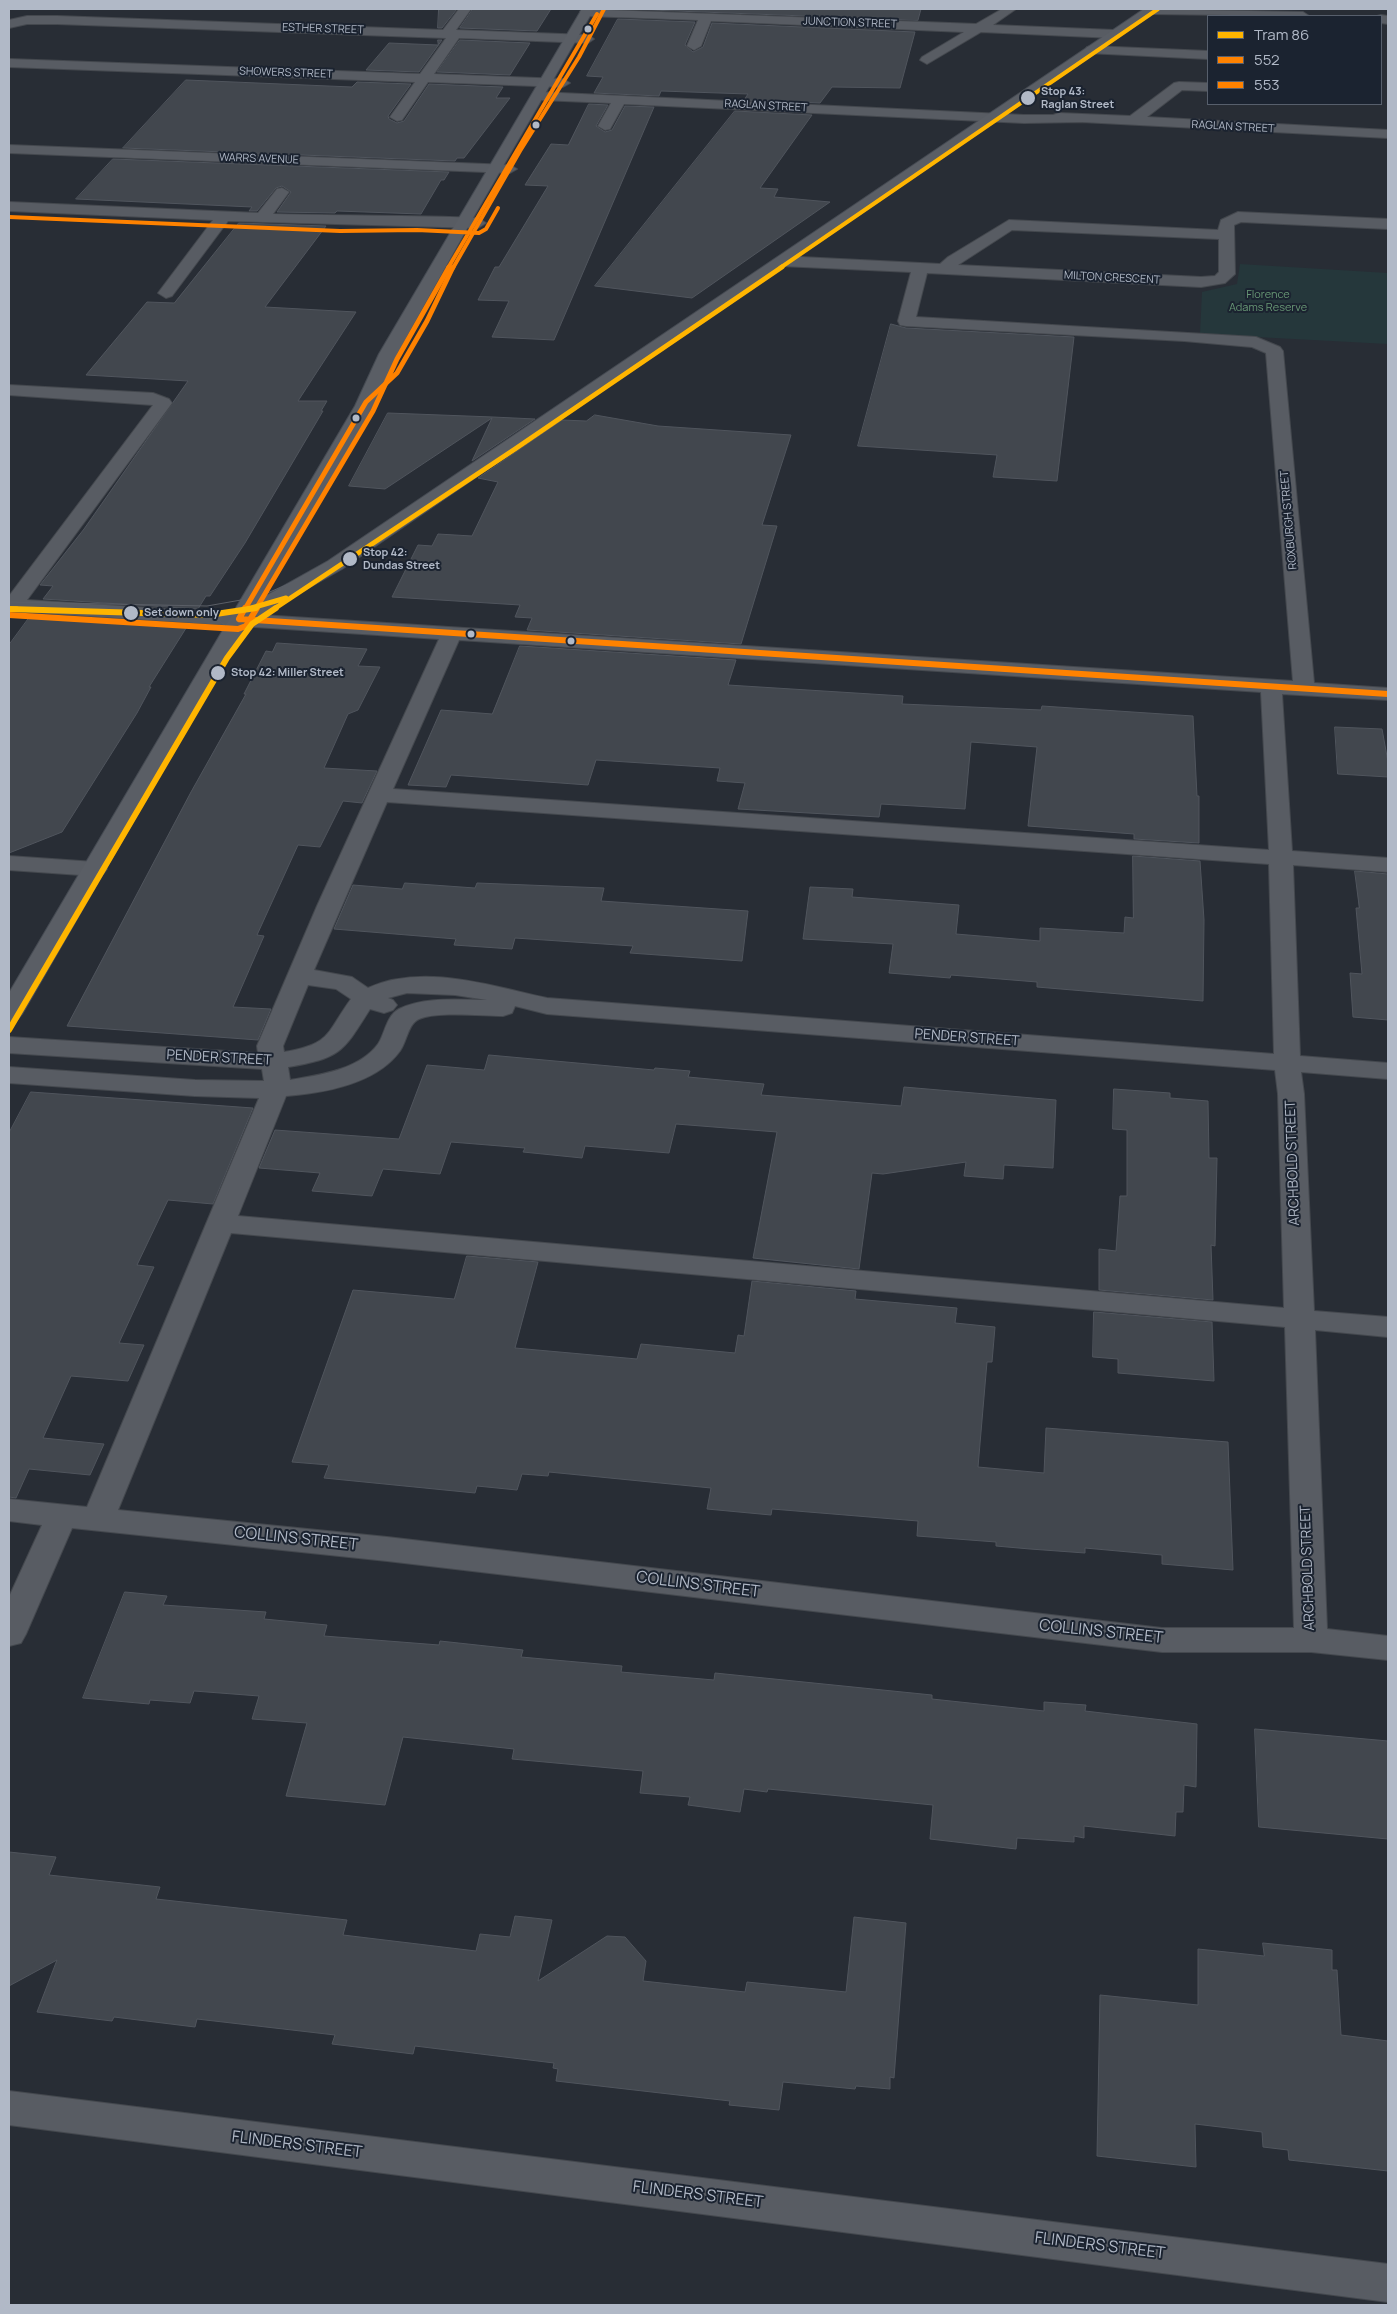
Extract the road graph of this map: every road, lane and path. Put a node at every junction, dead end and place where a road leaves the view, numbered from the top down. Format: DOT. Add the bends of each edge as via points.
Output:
graph roads {
  1 [pos="70,9"];
  2 [pos="464,9"];
  3 [pos="1010,9"];
  4 [pos="1151,9"];
  5 [pos="587,10"];
  6 [pos="603,11"];
  7 [pos="715,14"];
  8 [pos="1264,15"];
  9 [pos="57,20"];
  10 [pos="9,24"];
  11 [pos="979,28"];
  12 [pos="451,34"];
  13 [pos="1114,34"];
  14 [pos="571,38"];
  15 [pos="588,38"];
  16 [pos="694,46"];
  17 [pos="1092,50"];
  18 [pos="1207,55"];
  19 [pos="561,56"];
  20 [pos="579,57"];
  21 [pos="927,60"];
  22 [pos="9,63"];
  23 [pos="424,78"];
  24 [pos="546,82"];
  25 [pos="563,83"];
  26 [pos="1207,87"];
  27 [pos="810,93"];
  28 [pos="862,95"];
  29 [pos="538,96"];
  30 [pos="555,96"];
  31 [pos="620,99"];
  32 [pos="802,108"];
  33 [pos="856,110"];
  34 [pos="397,116"];
  35 [pos="993,116"];
  36 [pos="1132,122"];
  37 [pos="605,126"];
  38 [pos="1388,134"];
  39 [pos="9,149"];
  40 [pos="502,168"];
  41 [pos="282,192"];
  42 [pos="9,207"];
  43 [pos="224,216"];
  44 [pos="263,218"];
  45 [pos="470,223"];
  46 [pos="1388,224"];
  47 [pos="1226,235"];
  48 [pos="781,261"];
  49 [pos="883,267"];
  50 [pos="444,268"];
  51 [pos="920,269"];
  52 [pos="943,270"];
  53 [pos="876,284"];
  54 [pos="166,293"];
  55 [pos="407,320"];
  56 [pos="427,321"];
  57 [pos="9,390"];
  58 [pos="366,402"];
  59 [pos="15,606"];
  60 [pos="239,619"];
  61 [pos="9,628"];
  62 [pos="452,634"];
  63 [pos="1271,687"];
  64 [pos="1304,689"];
  65 [pos="1388,694"];
  66 [pos="380,795"];
  67 [pos="1281,857"];
  68 [pos="9,863"];
  69 [pos="1388,865"];
  70 [pos="94,869"];
  71 [pos="300,976"];
  72 [pos="367,999"];
  73 [pos="547,1006"];
  74 [pos="9,1014"];
  75 [pos="408,1014"];
  76 [pos="9,1045"];
  77 [pos="273,1062"];
  78 [pos="1287,1063"];
  79 [pos="1388,1071"];
  80 [pos="9,1075"];
  81 [pos="275,1090"];
  82 [pos="221,1223"];
  83 [pos="1298,1318"];
  84 [pos="1388,1327"];
  85 [pos="9,1510"];
  86 [pos="62,1515"];
  87 [pos="98,1519"];
  88 [pos="9,1634"];
  89 [pos="1311,1640"];
  90 [pos="1388,1648"];
  91 [pos="9,2108"];
  92 [pos="1388,2283"];
  1 -- 9 [label="street"];
  2 -- 12 [label="street"];
  3 -- 11 [label="street"];
  4 -- 8 [label="street"];
  4 -- 13 [label="main road"];
  5 -- 6 [label="street, JUNCTION STREET"];
  5 -- 14 [label="main road"];
  6 -- 7 [label="street, JUNCTION STREET"];
  6 -- 15 [label="main road"];
  7 -- 11 [label="street, JUNCTION STREET"];
  7 -- 16 [label="street"];
  9 -- 10 [label="street, ESTHER STREET"];
  9 -- 12 [label="street, ESTHER STREET"];
  11 -- 13 [label="street, JUNCTION STREET"];
  11 -- 21 [label="street"];
  12 -- 14 [label="street, ESTHER STREET"];
  12 -- 23 [label="street"];
  13 -- 17 [label="main road"];
  14 -- 15 [label="street, ESTHER STREET"];
  14 -- 19 [label="main road"];
  15 -- 20 [label="main road"];
  17 -- 18 [label="street"];
  17 -- 35 [label="main road"];
  19 -- 20 [label="main road"];
  19 -- 24 [label="main road"];
  20 -- 25 [label="main road"];
  22 -- 23 [label="street, SHOWERS STREET"];
  23 -- 24 [label="street, SHOWERS STREET"];
  23 -- 34 [label="street"];
  24 -- 25 [label="street, SHOWERS STREET"];
  24 -- 29 [label="main road"];
  25 -- 30 [label="main road"];
  26 -- 36 [label="street" via="1179,86"];
  27 -- 32 [label="street"];
  28 -- 33 [label="street"];
  29 -- 30 [label="street, RAGLAN STREET"];
  29 -- 40 [label="main road"];
  30 -- 31 [label="street, RAGLAN STREET"];
  30 -- 40 [label="main road"];
  31 -- 32 [label="street, RAGLAN STREET"];
  31 -- 37 [label="street"];
  32 -- 33 [label="street, RAGLAN STREET"];
  33 -- 35 [label="street, RAGLAN STREET"];
  35 -- 36 [label="street, RAGLAN STREET"];
  35 -- 48 [label="main road"];
  36 -- 38 [label="street, RAGLAN STREET"];
  39 -- 40 [label="street, WARRS AVENUE"];
  40 -- 45 [label="main road"];
  41 -- 44 [label="street"];
  42 -- 43 [label="street"];
  43 -- 44 [label="street"];
  43 -- 54 [label="street"];
  44 -- 45 [label="street"];
  45 -- 50 [label="main road"];
  46 -- 47 [label="street" via="1238,217 1226,223"];
  47 -- 52 [label="street" via="1009,225"];
  47 -- 52 [label="street, MILTON CRESCENT" via="1227,274 1220,280 1201,282"];
  48 -- 49 [label="street, MILTON CRESCENT"];
  48 -- 60 [label="main road" via="335,565"];
  49 -- 51 [label="street, MILTON CRESCENT"];
  49 -- 53 [label="street"];
  50 -- 55 [label="main road"];
  50 -- 56 [label="main road"];
  51 -- 52 [label="street, MILTON CRESCENT"];
  51 -- 64 [label="street, ROXBURGH STREET" via="906,321 1184,336 1256,342 1274,351"];
  55 -- 56 [label="main road"];
  55 -- 58 [label="main road" via="378,372"];
  56 -- 58 [label="main road" via="397,373"];
  57 -- 59 [label="street" via="154,398 163,403"];
  58 -- 60 [label="main road"];
  59 -- 60 [label="street"];
  59 -- 61 [label="street"];
  60 -- 62 [label="street"];
  60 -- 70 [label="main road"];
  62 -- 63 [label="street"];
  62 -- 66 [label="street"];
  63 -- 64 [label="street"];
  63 -- 67 [label="street, ARCHBOLD STREET"];
  64 -- 65 [label="street"];
  66 -- 67 [label="street"];
  66 -- 71 [label="street"];
  67 -- 69 [label="street"];
  67 -- 78 [label="street, ARCHBOLD STREET"];
  68 -- 70 [label="street"];
  70 -- 74 [label="main road"];
  71 -- 72 [label="street" via="343,982"];
  71 -- 77 [label="street" via="270,1046"];
  72 -- 73 [label="street, PENDER STREET" via="380,991 406,986 433,986"];
  72 -- 75 [label="street"];
  72 -- 77 [label="street, PENDER STREET" via="355,1008 348,1026 334,1045 312,1056"];
  73 -- 75 [label="street, PENDER STREET" via="434,1009"];
  73 -- 78 [label="street, PENDER STREET"];
  75 -- 81 [label="street" via="390,1046 371,1064 338,1078 299,1088"];
  76 -- 77 [label="street, PENDER STREET"];
  77 -- 81 [label="street" via="278,1084"];
  78 -- 79 [label="street, PENDER STREET"];
  78 -- 83 [label="street, ARCHBOLD STREET" via="1291,1094"];
  80 -- 81 [label="street" via="177,1087"];
  81 -- 82 [label="street"];
  82 -- 83 [label="street"];
  82 -- 87 [label="street"];
  83 -- 84 [label="street"];
  83 -- 89 [label="street, ARCHBOLD STREET"];
  85 -- 86 [label="street, COLLINS STREET"];
  86 -- 87 [label="street, COLLINS STREET"];
  86 -- 88 [label="street"];
  87 -- 89 [label="street, COLLINS STREET" via="387,1549 1162,1640"];
  89 -- 90 [label="street, COLLINS STREET"];
  91 -- 92 [label="street, FLINDERS STREET"];
}
